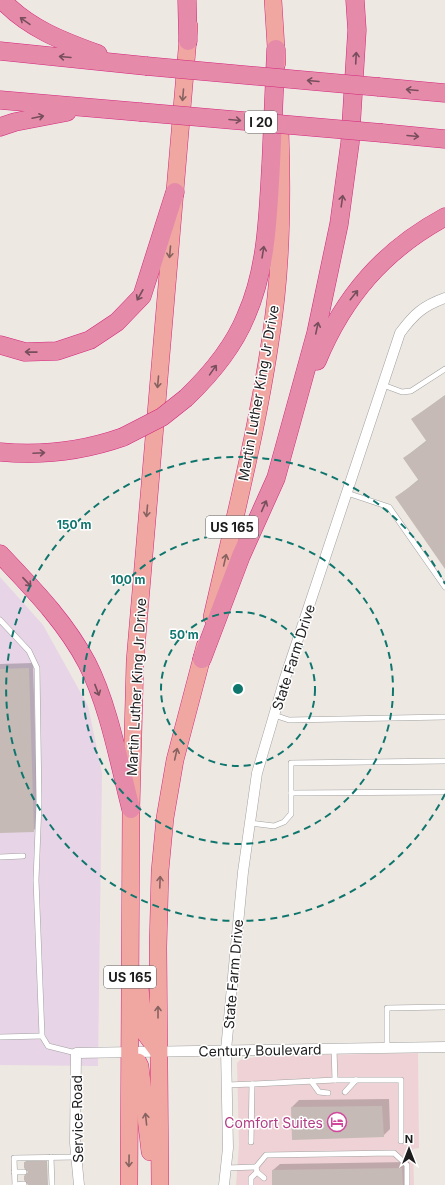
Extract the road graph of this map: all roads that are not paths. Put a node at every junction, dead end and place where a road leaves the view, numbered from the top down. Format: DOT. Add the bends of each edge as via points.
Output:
graph roads {
  1 [pos="2,0"];
  2 [pos="187,0"];
  3 [pos="191,0"];
  4 [pos="273,0"];
  5 [pos="355,0"];
  6 [pos="188,41"];
  7 [pos="276,49"];
  8 [pos="0,51"];
  9 [pos="125,63"];
  10 [pos="445,93"];
  11 [pos="0,100"];
  12 [pos="116,110"];
  13 [pos="0,127"];
  14 [pos="445,139"];
  15 [pos="175,192"];
  16 [pos="445,217"];
  17 [pos="445,298"];
  18 [pos="0,345"];
  19 [pos="445,369"];
  20 [pos="383,385"];
  21 [pos="294,417"];
  22 [pos="0,452"];
  23 [pos="347,493"];
  24 [pos="0,554"];
  25 [pos="445,587"];
  26 [pos="0,620"];
  27 [pos="202,659"];
  28 [pos="274,715"];
  29 [pos="445,717"];
  30 [pos="445,761"];
  31 [pos="445,792"];
  32 [pos="291,793"];
  33 [pos="131,809"];
  34 [pos="250,823"];
  35 [pos="23,856"];
  36 [pos="0,857"];
  37 [pos="130,903"];
  38 [pos="445,1007"];
  39 [pos="42,1036"];
  40 [pos="0,1037"];
  41 [pos="445,1047"];
  42 [pos="387,1048"];
  43 [pos="334,1049"];
  44 [pos="226,1050"];
  45 [pos="158,1051"];
  46 [pos="131,1052"];
  47 [pos="76,1053"];
  48 [pos="335,1080"];
  49 [pos="356,1080"];
  50 [pos="311,1081"];
  51 [pos="252,1084"];
  52 [pos="227,1085"];
  53 [pos="345,1092"];
  54 [pos="328,1093"];
  55 [pos="401,1141"];
  56 [pos="251,1142"];
  57 [pos="51,1157"];
  58 [pos="77,1157"];
  59 [pos="226,1168"];
  60 [pos="257,1170"];
  61 [pos="14,1172"];
  62 [pos="24,1172"];
  63 [pos="264,1178"];
  64 [pos="24,1184"];
  65 [pos="50,1184"];
  66 [pos="15,1185"];
  67 [pos="79,1185"];
  68 [pos="129,1185"];
  69 [pos="156,1185"];
  70 [pos="160,1185"];
  71 [pos="224,1185"];
  72 [pos="251,1185"];
  73 [pos="407,1185"];
  9 -- 1 [label="highway, one-way" via="37,29 14,13"];
  2 -- 6 [label="highway"];
  3 -- 6 [label="highway, Martin Luther King Jr Drive / US 165"];
  4 -- 7 [label="highway, Martin Luther King Jr Drive / US 165"];
  21 -- 5 [label="highway, one-way" via="316,333 340,216 351,128 357,30"];
  6 -- 15 [label="highway, Martin Luther King Jr Drive / US 165, one-way"];
  22 -- 7 [label="highway, one-way, bridge" via="60,452 123,437 162,417 186,398 209,376 231,345 258,285 268,219"];
  27 -- 7 [label="highway, Martin Luther King Jr Drive / US 165, one-way" via="260,401 276,296 282,181"];
  9 -- 8 [label="highway, one-way"];
  10 -- 9 [label="highway, one-way, bridge"];
  11 -- 12 [label="highway, I 20"];
  13 -- 12 [label="highway, one-way" via="60,112"];
  12 -- 14 [label="highway, I 20, one-way, bridge"];
  15 -- 18 [label="highway, one-way" via="142,296 117,322 90,340 57,351 26,352"];
  15 -- 33 [label="highway, Martin Luther King Jr Drive / US 165, one-way" via="135,661"];
  21 -- 16 [label="highway, one-way" via="321,351 348,303 392,252 420,231"];
  17 -- 20 [label="street, State Farm Drive" via="426,305 411,318 400,333"];
  19 -- 20 [label="lane" via="411,391 402,392"];
  20 -- 23 [label="street, State Farm Drive"];
  27 -- 21 [label="highway, one-way" via="241,556 276,478"];
  23 -- 25 [label="lane" via="389,507"];
  23 -- 28 [label="street, State Farm Drive"];
  24 -- 33 [label="highway, one-way" via="51,609 87,664 108,718"];
  26 -- 39 [label="lane" via="29,651 36,668 39,803 36,880"];
  45 -- 27 [label="highway, Martin Luther King Jr Drive / US 165, one-way" via="159,909 165,818 188,702"];
  28 -- 29 [label="lane" via="289,720"];
  28 -- 34 [label="street, State Farm Drive" via="257,773"];
  30 -- 32 [label="lane" via="291,763"];
  31 -- 32 [label="lane"];
  32 -- 34 [label="lane" via="291,814 284,822 274,826"];
  33 -- 37 [label="highway, Martin Luther King Jr Drive / US 165"];
  34 -- 44 [label="street, State Farm Drive"];
  35 -- 36 [label="lane"];
  37 -- 45 [label="highway" via="135,920 144,1032"];
  37 -- 46 [label="highway, Martin Luther King Jr Drive / US 165"];
  38 -- 42 [label="lane" via="387,1008"];
  39 -- 40 [label="lane"];
  39 -- 47 [label="lane" via="48,1046"];
  41 -- 42 [label="street, Century Boulevard"];
  42 -- 43 [label="street, Century Boulevard"];
  43 -- 44 [label="street, Century Boulevard"];
  43 -- 48 [label="lane"];
  44 -- 45 [label="street, Century Boulevard"];
  44 -- 52 [label="street"];
  45 -- 46 [label="street, Century Boulevard"];
  45 -- 70 [label="highway, Martin Luther King Jr Drive / US 165"];
  46 -- 47 [label="street, Century Boulevard"];
  46 -- 68 [label="highway, Martin Luther King Jr Drive / US 165, one-way"];
  69 -- 46 [label="highway, one-way" via="152,1176 140,1066"];
  47 -- 58 [label="street, Service Road"];
  48 -- 49 [label="lane"];
  48 -- 50 [label="lane"];
  49 -- 53 [label="lane"];
  49 -- 55 [label="lane" via="401,1080"];
  50 -- 51 [label="lane"];
  50 -- 54 [label="lane" via="319,1092"];
  51 -- 52 [label="lane"];
  51 -- 56 [label="lane"];
  52 -- 59 [label="street"];
  57 -- 58 [label="lane"];
  57 -- 61 [label="lane" via="14,1158"];
  57 -- 65 [label="lane"];
  58 -- 67 [label="street, Service Road"];
  59 -- 60 [label="lane"];
  59 -- 71 [label="street"];
  60 -- 63 [label="lane"];
  60 -- 72 [label="lane" via="251,1178"];
  60 -- 73 [label="lane" via="266,1155 394,1153 407,1165"];
  61 -- 62 [label="lane"];
  61 -- 66 [label="lane"];
  64 -- 66 [label="lane"];
}
